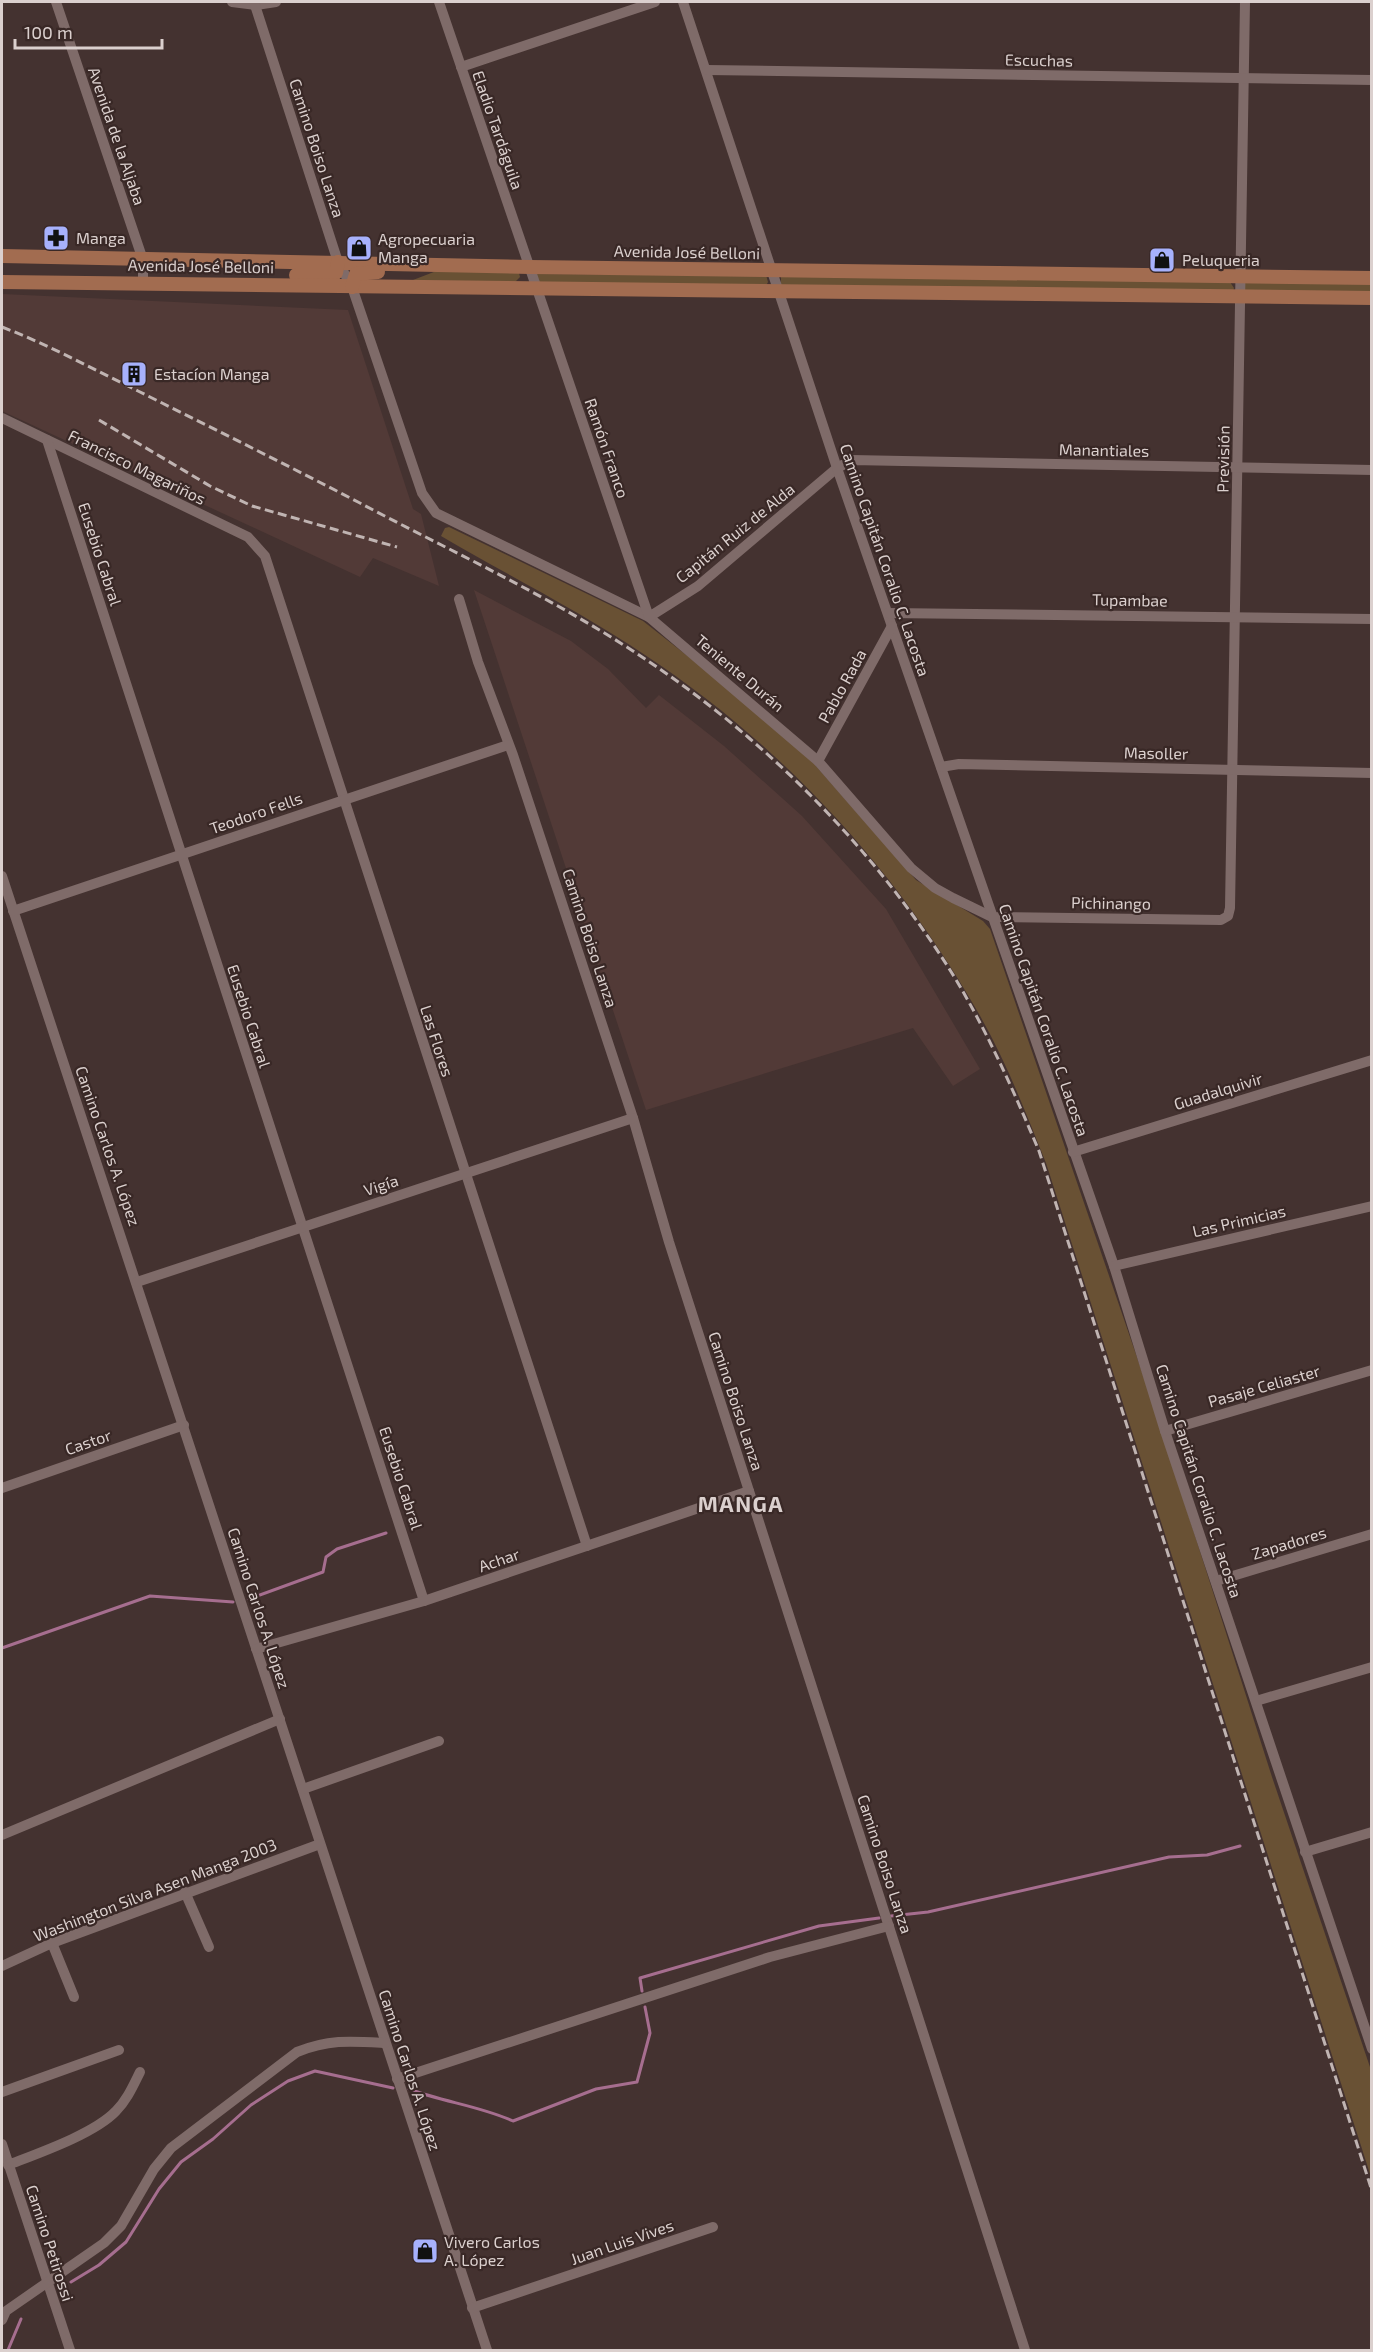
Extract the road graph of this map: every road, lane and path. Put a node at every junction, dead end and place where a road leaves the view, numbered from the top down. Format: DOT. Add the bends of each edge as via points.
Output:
graph roads {
  1 [pos="56,2"];
  2 [pos="232,2"];
  3 [pos="276,2"];
  4 [pos="439,2"];
  5 [pos="655,2"];
  6 [pos="683,2"];
  7 [pos="1245,2"];
  8 [pos="254,3"];
  9 [pos="461,67"];
  10 [pos="706,70"];
  11 [pos="1244,78"];
  12 [pos="1371,80"];
  13 [pos="2,256"];
  14 [pos="143,260"];
  15 [pos="338,262"];
  16 [pos="421,264"];
  17 [pos="530,267"];
  18 [pos="772,269"];
  19 [pos="1241,276"];
  20 [pos="1371,278"];
  21 [pos="2,282"];
  22 [pos="143,282"];
  23 [pos="249,283"];
  24 [pos="352,287"];
  25 [pos="537,289"];
  26 [pos="779,290"];
  27 [pos="1240,296"];
  28 [pos="1371,298"];
  29 [pos="2,418"];
  30 [pos="47,440"];
  31 [pos="1238,467"];
  32 [pos="837,468"];
  33 [pos="1371,470"];
  34 [pos="429,506"];
  35 [pos="258,545"];
  36 [pos="459,599"];
  37 [pos="888,612"];
  38 [pos="649,617"];
  39 [pos="1235,617"];
  40 [pos="1371,619"];
  41 [pos="892,626"];
  42 [pos="508,745"];
  43 [pos="818,761"];
  44 [pos="941,768"];
  45 [pos="1233,770"];
  46 [pos="1371,773"];
  47 [pos="342,799"];
  48 [pos="181,854"];
  49 [pos="2,876"];
  50 [pos="13,910"];
  51 [pos="1228,916"];
  52 [pos="992,917"];
  53 [pos="1371,1060"];
  54 [pos="633,1118"];
  55 [pos="1073,1152"];
  56 [pos="466,1173"];
  57 [pos="1371,1206"];
  58 [pos="302,1227"];
  59 [pos="1114,1266"];
  60 [pos="138,1282"];
  61 [pos="1371,1370"];
  62 [pos="184,1425"];
  63 [pos="1165,1431"];
  64 [pos="2,1488"];
  65 [pos="749,1491"];
  66 [pos="1371,1534"];
  67 [pos="588,1546"];
  68 [pos="1216,1581"];
  69 [pos="424,1601"];
  70 [pos="256,1649"];
  71 [pos="1371,1667"];
  72 [pos="1256,1701"];
  73 [pos="280,1719"];
  74 [pos="439,1741"];
  75 [pos="303,1789"];
  76 [pos="1371,1832"];
  77 [pos="2,1835"];
  78 [pos="320,1844"];
  79 [pos="1305,1852"];
  80 [pos="185,1893"];
  81 [pos="889,1926"];
  82 [pos="52,1943"];
  83 [pos="209,1947"];
  84 [pos="2,1966"];
  85 [pos="74,1997"];
  86 [pos="385,2043"];
  87 [pos="1371,2049"];
  88 [pos="119,2050"];
  89 [pos="140,2072"];
  90 [pos="397,2079"];
  91 [pos="2,2092"];
  92 [pos="2,2148"];
  93 [pos="8,2165"];
  94 [pos="713,2227"];
  95 [pos="47,2281"];
  96 [pos="472,2308"];
  97 [pos="2,2320"];
  98 [pos="69,2350"];
  99 [pos="487,2350"];
  100 [pos="1025,2350"];
  1 -- 14 [label="street, Avenida de la Aljaba"];
  2 -- 8 [label="street"];
  3 -- 8 [label="street"];
  4 -- 9 [label="street, Eladio Tardáguila"];
  5 -- 9 [label="street"];
  6 -- 10 [label="street, Camino Capitán Coralio C. Lacosta"];
  7 -- 11 [label="street, Previsión"];
  8 -- 15 [label="street, Camino Boiso Lanza"];
  9 -- 17 [label="street, Eladio Tardáguila"];
  10 -- 11 [label="street, Escuchas"];
  10 -- 18 [label="street, Camino Capitán Coralio C. Lacosta"];
  11 -- 12 [label="street, Escuchas"];
  11 -- 19 [label="street, Previsión"];
  13 -- 14 [label="main road, Avenida José Belloni"];
  14 -- 15 [label="main road, Avenida José Belloni"];
  14 -- 22 [label="street, Avenida de la Aljaba"];
  15 -- 16 [label="main road, Avenida José Belloni"];
  15 -- 23 [label="main road" via="332,275 267,275"];
  15 -- 24 [label="street, Camino Boiso Lanza"];
  16 -- 17 [label="main road, Avenida José Belloni"];
  16 -- 24 [label="main road" via="399,272 361,271 353,278"];
  17 -- 18 [label="main road, Avenida José Belloni"];
  17 -- 25 [label="street, Eladio Tardáguila"];
  18 -- 19 [label="main road, Avenida José Belloni"];
  18 -- 26 [label="street, Camino Capitán Coralio C. Lacosta"];
  19 -- 20 [label="main road, Avenida José Belloni"];
  19 -- 27 [label="street, Previsión"];
  21 -- 22 [label="main road, Avenida José Belloni"];
  22 -- 23 [label="main road, Avenida José Belloni"];
  23 -- 24 [label="main road, Avenida José Belloni"];
  24 -- 25 [label="main road, Avenida José Belloni"];
  24 -- 34 [label="street, Camino Boiso Lanza"];
  25 -- 26 [label="main road, Avenida José Belloni"];
  25 -- 38 [label="street, Ramón Franco"];
  26 -- 27 [label="main road, Avenida José Belloni"];
  26 -- 32 [label="street, Camino Capitán Coralio C. Lacosta"];
  27 -- 28 [label="main road, Avenida José Belloni"];
  27 -- 31 [label="street, Previsión"];
  29 -- 30 [label="street, Francisco Magariños"];
  30 -- 35 [label="street, Francisco Magariños"];
  30 -- 48 [label="street, Eusebio Cabral"];
  31 -- 32 [label="street, Manantiales" via="852,460"];
  31 -- 33 [label="street, Manantiales"];
  31 -- 39 [label="street, Previsión"];
  32 -- 37 [label="street, Camino Capitán Coralio C. Lacosta"];
  32 -- 38 [label="street, Capitán Ruiz de Alda" via="698,586"];
  34 -- 38 [label="street, Teniente Durán" via="447,520"];
  35 -- 47 [label="street, Las Flores" via="265,556"];
  36 -- 42 [label="street, Camino Boiso Lanza"];
  37 -- 39 [label="street, Tupambae"];
  37 -- 41 [label="street, Camino Capitán Coralio C. Lacosta"];
  38 -- 43 [label="street, Teniente Durán"];
  39 -- 40 [label="street, Tupambae"];
  39 -- 45 [label="street, Previsión"];
  41 -- 43 [label="street, Pablo Rada"];
  41 -- 44 [label="street, Camino Capitán Coralio C. Lacosta"];
  42 -- 47 [label="street, Teodoro Fells"];
  42 -- 54 [label="street, Camino Boiso Lanza"];
  43 -- 52 [label="street, Teniente Durán" via="911,868 934,888"];
  44 -- 45 [label="street, Masoller" via="959,764"];
  44 -- 52 [label="street, Camino Capitán Coralio C. Lacosta"];
  45 -- 46 [label="street, Masoller"];
  45 -- 51 [label="street, Previsión"];
  47 -- 48 [label="street, Teodoro Fells"];
  47 -- 56 [label="street, Las Flores"];
  48 -- 50 [label="street, Teodoro Fells"];
  48 -- 58 [label="street, Eusebio Cabral"];
  49 -- 50 [label="street, Camino Carlos A. López"];
  50 -- 60 [label="street, Camino Carlos A. López"];
  51 -- 52 [label="street, Pichinango" via="1221,920"];
  52 -- 55 [label="street, Camino Capitán Coralio C. Lacosta"];
  53 -- 55 [label="street, Guadalquivir"];
  54 -- 56 [label="street, Vigía"];
  54 -- 65 [label="street, Camino Boiso Lanza"];
  55 -- 59 [label="street, Camino Capitán Coralio C. Lacosta"];
  56 -- 58 [label="street, Vigía"];
  56 -- 67 [label="street, Las Flores"];
  57 -- 59 [label="street, Las Primicias"];
  58 -- 60 [label="street, Vigía"];
  58 -- 69 [label="street, Eusebio Cabral"];
  59 -- 63 [label="street, Camino Capitán Coralio C. Lacosta"];
  60 -- 62 [label="street, Camino Carlos A. López"];
  61 -- 63 [label="street, Pasaje Celiaster"];
  62 -- 64 [label="street, Castor"];
  62 -- 70 [label="street, Camino Carlos A. López"];
  63 -- 68 [label="street, Camino Capitán Coralio C. Lacosta"];
  65 -- 67 [label="street, Achar"];
  65 -- 81 [label="street, Camino Boiso Lanza"];
  66 -- 68 [label="street, Zapadores"];
  67 -- 69 [label="street, Achar"];
  68 -- 72 [label="street, Camino Capitán Coralio C. Lacosta"];
  69 -- 70 [label="street, Achar"];
  70 -- 73 [label="street, Camino Carlos A. López"];
  71 -- 72 [label="street"];
  72 -- 79 [label="street, Camino Capitán Coralio C. Lacosta"];
  73 -- 75 [label="street, Camino Carlos A. López"];
  73 -- 77 [label="street"];
  74 -- 75 [label="street"];
  75 -- 78 [label="street, Camino Carlos A. López"];
  76 -- 79 [label="street"];
  78 -- 80 [label="street, Washington Silva Asen Manga 2003"];
  78 -- 86 [label="street, Camino Carlos A. López"];
  79 -- 87 [label="street, Camino Capitán Coralio C. Lacosta"];
  80 -- 82 [label="street, Washington Silva Asen Manga 2003"];
  80 -- 83 [label="street"];
  81 -- 90 [label="street" via="770,1957"];
  81 -- 100 [label="street, Camino Boiso Lanza"];
  82 -- 84 [label="street, Washington Silva Asen Manga 2003"];
  82 -- 85 [label="street"];
  86 -- 90 [label="street, Camino Carlos A. López"];
  86 -- 95 [label="street" via="320,2043 297,2052 171,2148 121,2226 104,2243"];
  88 -- 91 [label="street"];
  89 -- 93 [label="street" via="130,2095 115,2113 67,2142"];
  90 -- 96 [label="street, Camino Carlos A. López"];
  92 -- 93 [label="street, Camino Petirossi"];
  93 -- 95 [label="street, Camino Petirossi"];
  94 -- 96 [label="street, Juan Luis Vives"];
  95 -- 97 [label="street" via="6,2311"];
  95 -- 98 [label="street, Camino Petirossi"];
  96 -- 99 [label="street, Camino Carlos A. López"];
}
